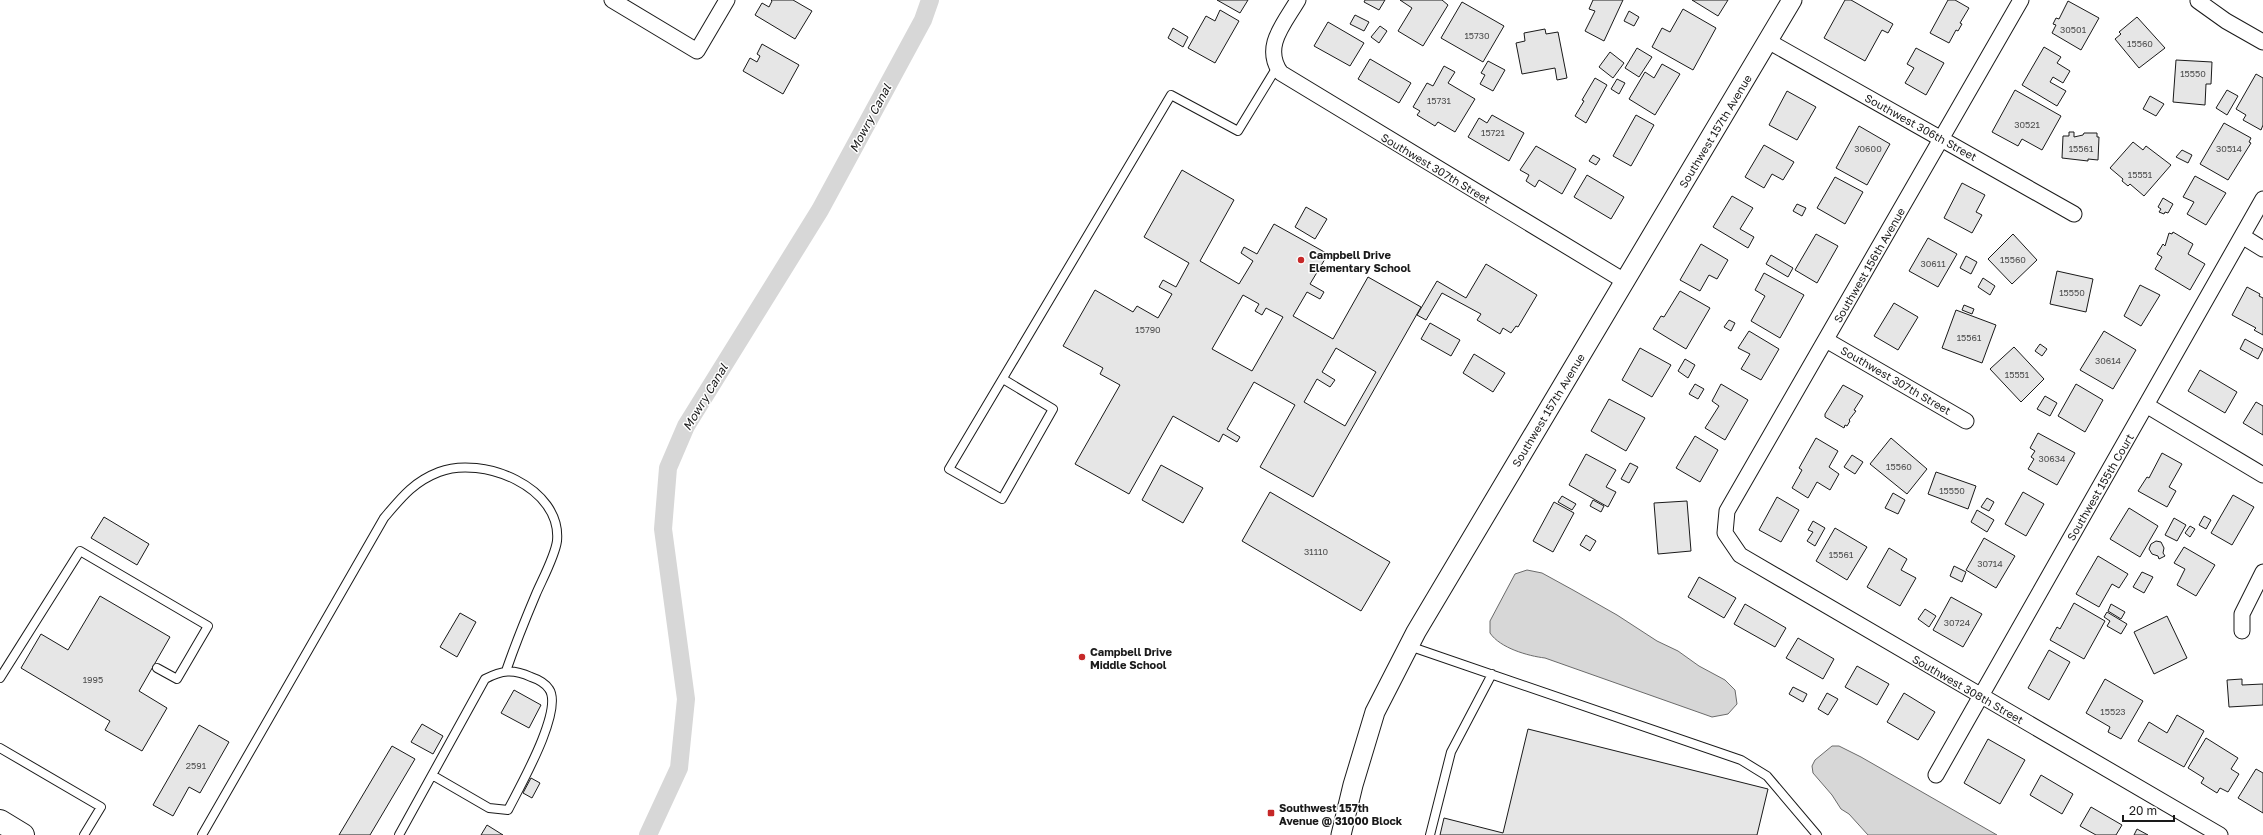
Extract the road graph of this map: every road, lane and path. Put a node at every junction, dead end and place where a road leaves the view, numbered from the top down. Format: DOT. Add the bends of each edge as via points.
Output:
graph roads {
  1 [pos="612,0"];
  2 [pos="727,0"];
  3 [pos="1298,0"];
  4 [pos="1792,0"];
  5 [pos="2021,0"];
  6 [pos="2198,1"];
  7 [pos="1768,41"];
  8 [pos="2263,42"];
  9 [pos="1277,67"];
  10 [pos="1941,138"];
  11 [pos="2263,199"];
  12 [pos="2074,214"];
  13 [pos="2242,236"];
  14 [pos="2263,249"];
  15 [pos="1626,282"];
  16 [pos="1826,340"];
  17 [pos="1002,379"];
  18 [pos="2146,405"];
  19 [pos="1966,420"];
  20 [pos="2263,475"];
  21 [pos="1725,533"];
  22 [pos="2263,572"];
  23 [pos="2242,631"];
  24 [pos="1409,646"];
  25 [pos="157,668"];
  26 [pos="506,671"];
  27 [pos="1492,674"];
  28 [pos="0,678"];
  29 [pos="1982,696"];
  30 [pos="0,748"];
  31 [pos="432,775"];
  32 [pos="1936,775"];
  33 [pos="0,821"];
  34 [pos="23,835"];
  35 [pos="84,835"];
  36 [pos="202,835"];
  37 [pos="399,835"];
  38 [pos="1340,835"];
  39 [pos="1430,835"];
  40 [pos="1817,835"];
  41 [pos="2220,835"];
  1 -- 2 [label="street" via="697,51"];
  3 -- 9 [label="street" via="1276,37 1273,53"];
  4 -- 7 [label="street, Southwest 157th Avenue"];
  5 -- 10 [label="street, Southwest 156th Avenue"];
  6 -- 8 [label="street"];
  7 -- 10 [label="street, Southwest 306th Street"];
  7 -- 15 [label="street, Southwest 157th Avenue"];
  9 -- 15 [label="street, Southwest 307th Street" via="1291,80"];
  9 -- 17 [label="lane" via="1238,131 1171,94"];
  10 -- 12 [label="street, Southwest 306th Street"];
  10 -- 16 [label="street, Southwest 156th Avenue"];
  11 -- 13 [label="street, Southwest 155th Court"];
  13 -- 14 [label="street"];
  13 -- 18 [label="street, Southwest 155th Court"];
  15 -- 24 [label="street, Southwest 157th Avenue" via="1473,533"];
  16 -- 19 [label="street, Southwest 307th Street"];
  16 -- 21 [label="street, Southwest 156th Avenue" via="1727,511"];
  17 -- 17 [label="lane" via="949,469 1002,499 1053,409"];
  18 -- 20 [label="street"];
  18 -- 29 [label="street, Southwest 155th Court"];
  21 -- 29 [label="street, Southwest 308th Street" via="1740,556"];
  22 -- 23 [label="street" via="2242,614"];
  24 -- 27 [label="lane"];
  24 -- 38 [label="street, Southwest 157th Avenue" via="1375,712"];
  25 -- 28 [label="lane" via="177,680 208,626 80,551"];
  26 -- 31 [label="lane" via="485,678"];
  26 -- 31 [label="lane" via="512,670 538,679 549,689 553,705 546,732 508,810 489,808"];
  26 -- 36 [label="lane" via="557,541 554,516 538,495 523,483 497,471 466,467 440,471 411,486 384,518"];
  27 -- 39 [label="lane" via="1451,752"];
  27 -- 40 [label="lane" via="1741,760 1767,776"];
  29 -- 32 [label="street, Southwest 155th Court"];
  29 -- 41 [label="street, Southwest 308th Street"];
  30 -- 35 [label="lane" via="101,807"];
  31 -- 37 [label="lane"];
  33 -- 34 [label="main road"];
}
